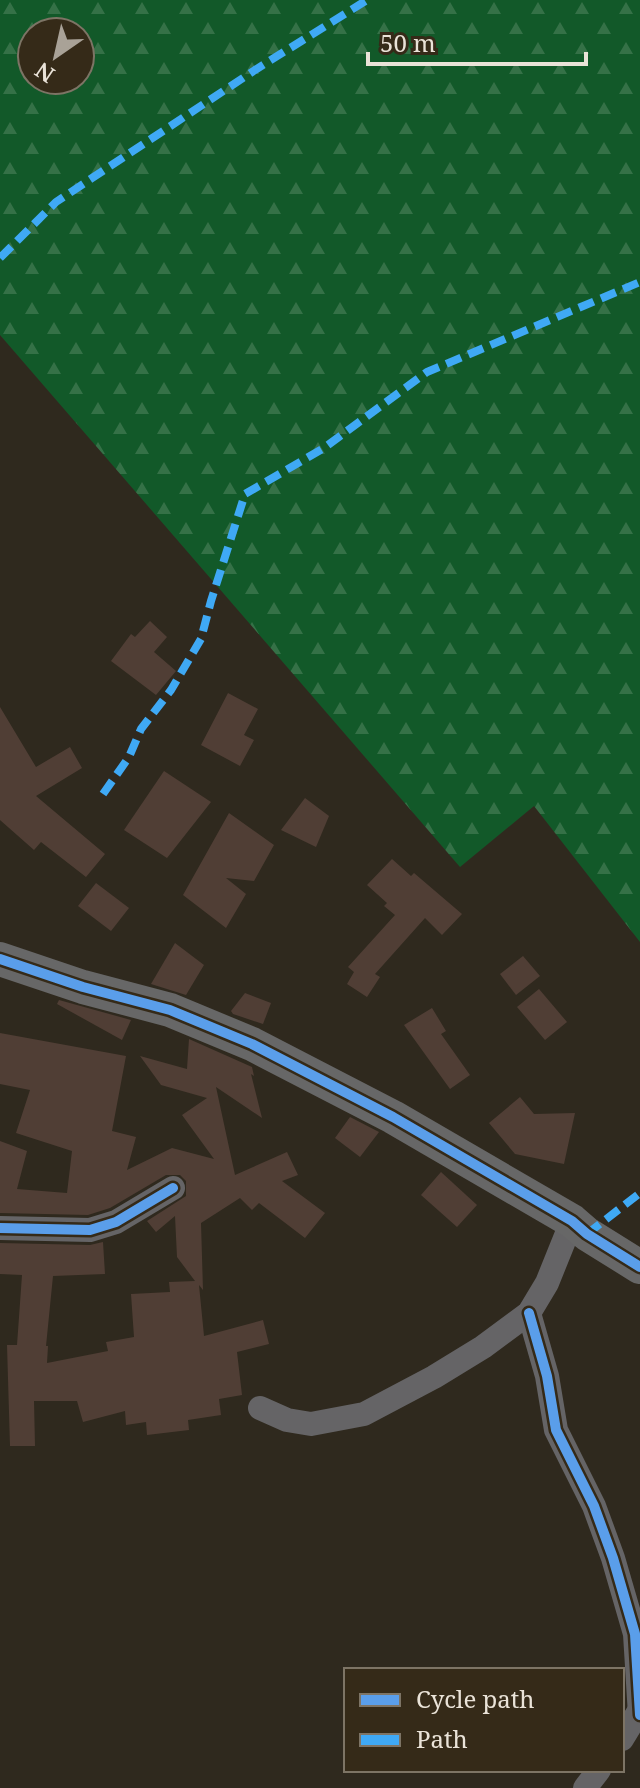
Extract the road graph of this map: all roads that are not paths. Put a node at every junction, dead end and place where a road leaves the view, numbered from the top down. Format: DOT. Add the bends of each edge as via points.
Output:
graph roads {
  1 [pos="0,959"];
  2 [pos="173,1188"];
  3 [pos="572,1221"];
  4 [pos="0,1228"];
  5 [pos="640,1267"];
  6 [pos="529,1313"];
  7 [pos="260,1408"];
  8 [pos="639,1713"];
  9 [pos="624,1736"];
  10 [pos="597,1772"];
  11 [pos="585,1788"];
  1 -- 3 [label="street" via="170,1010 252,1044 393,1117"];
  2 -- 4 [label="street" via="116,1222 90,1230"];
  3 -- 5 [label="street"];
  3 -- 6 [label="street"];
  6 -- 7 [label="street" via="434,1377 364,1414 311,1424"];
  6 -- 8 [label="street" via="556,1430 594,1506 635,1634"];
  8 -- 9 [label="street"];
  10 -- 11 [label="street"];
}
